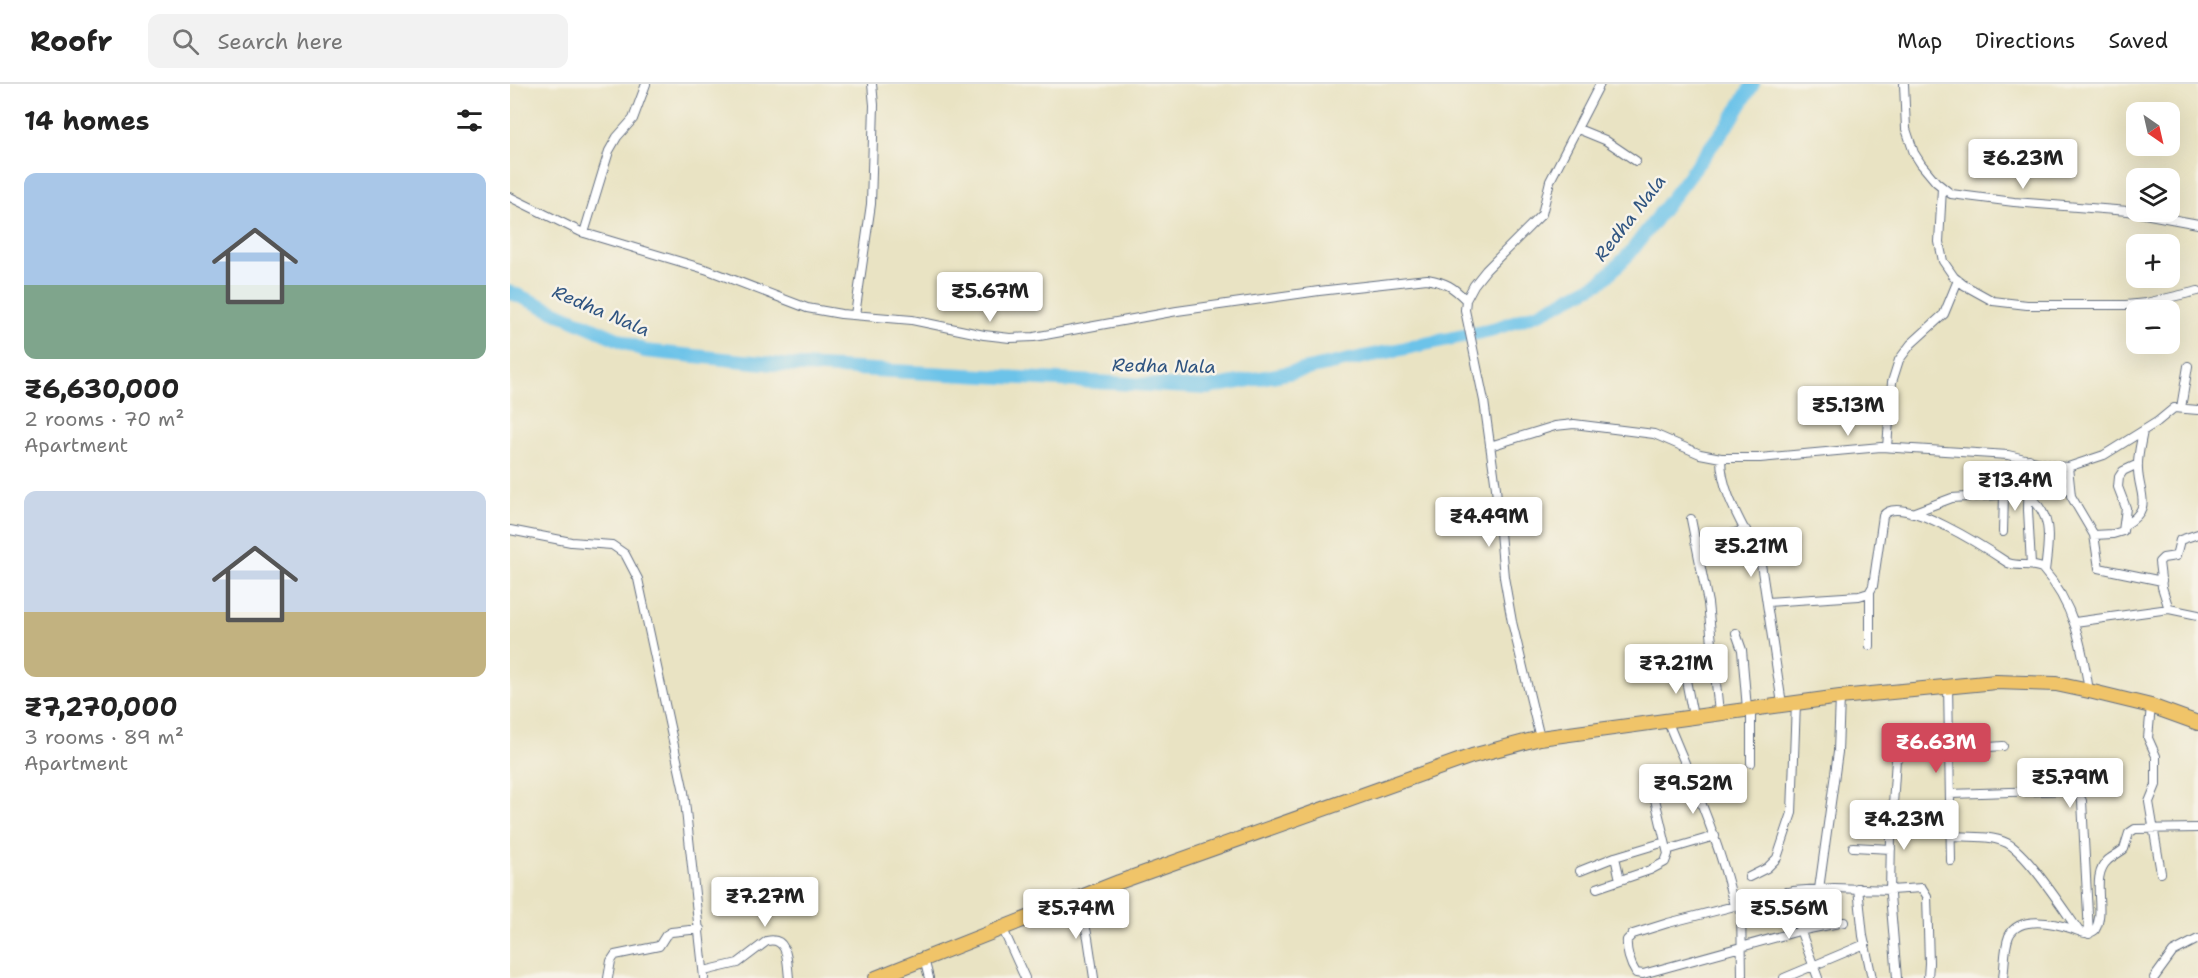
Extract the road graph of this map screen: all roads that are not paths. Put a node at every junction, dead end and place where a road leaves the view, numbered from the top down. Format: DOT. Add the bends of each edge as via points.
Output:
graph roads {
  1 [pos="646,84"];
  2 [pos="872,84"];
  3 [pos="1600,84"];
  4 [pos="1904,84"];
  5 [pos="1578,129"];
  6 [pos="1636,161"];
  7 [pos="1942,188"];
  8 [pos="510,197"];
  9 [pos="2198,224"];
  10 [pos="584,233"];
  11 [pos="1958,280"];
  12 [pos="2198,291"];
  13 [pos="1466,300"];
  14 [pos="855,315"];
  15 [pos="2188,366"];
  16 [pos="2181,408"];
  17 [pos="2198,410"];
  18 [pos="2143,431"];
  19 [pos="1490,446"];
  20 [pos="1887,447"];
  21 [pos="1721,458"];
  22 [pos="2029,459"];
  23 [pos="2138,464"];
  24 [pos="2068,467"];
  25 [pos="2004,495"];
  26 [pos="2028,495"];
  27 [pos="1912,513"];
  28 [pos="1691,519"];
  29 [pos="2125,525"];
  30 [pos="510,530"];
  31 [pos="1746,530"];
  32 [pos="2003,532"];
  33 [pos="2198,534"];
  34 [pos="2094,535"];
  35 [pos="1695,542"];
  36 [pos="2031,565"];
  37 [pos="2045,571"];
  38 [pos="2162,581"];
  39 [pos="1870,592"];
  40 [pos="1767,602"];
  41 [pos="2169,609"];
  42 [pos="2198,615"];
  43 [pos="2075,622"];
  44 [pos="1736,633"];
  45 [pos="1870,646"];
  46 [pos="1684,670"];
  47 [pos="1948,686"];
  48 [pos="2089,691"];
  49 [pos="1840,697"];
  50 [pos="1789,703"];
  51 [pos="2151,706"];
  52 [pos="1749,708"];
  53 [pos="1719,713"];
  54 [pos="1693,716"];
  55 [pos="1667,720"];
  56 [pos="2198,723"];
  57 [pos="1540,738"];
  58 [pos="2003,746"];
  59 [pos="1949,752"];
  60 [pos="1751,763"];
  61 [pos="1695,788"];
  62 [pos="1950,794"];
  63 [pos="2152,829"];
  64 [pos="2198,829"];
  65 [pos="1715,836"];
  66 [pos="1951,836"];
  67 [pos="1666,846"];
  68 [pos="1853,847"];
  69 [pos="1891,849"];
  70 [pos="1615,857"];
  71 [pos="1951,861"];
  72 [pos="1580,871"];
  73 [pos="2161,873"];
  74 [pos="1749,876"];
  75 [pos="1620,880"];
  76 [pos="1597,888"];
  77 [pos="1858,888"];
  78 [pos="1819,889"];
  79 [pos="1890,890"];
  80 [pos="1786,892"];
  81 [pos="1079,898"];
  82 [pos="1738,905"];
  83 [pos="1844,922"];
  84 [pos="1002,927"];
  85 [pos="700,928"];
  86 [pos="1799,930"];
  87 [pos="2084,933"];
  88 [pos="2198,939"];
  89 [pos="1865,944"];
  90 [pos="1742,948"];
  91 [pos="924,958"];
  92 [pos="1812,966"];
  93 [pos="704,974"];
  94 [pos="1656,974"];
  95 [pos="883,977"];
  96 [pos="608,978"];
  97 [pos="789,978"];
  98 [pos="929,978"];
  99 [pos="1025,978"];
  100 [pos="1094,978"];
  101 [pos="1742,978"];
  102 [pos="1784,978"];
  103 [pos="1818,978"];
  104 [pos="1872,978"];
  105 [pos="1897,978"];
  106 [pos="1928,978"];
  107 [pos="2003,978"];
  108 [pos="2154,978"];
  1 -- 10 [label="street" via="633,119 609,151"];
  2 -- 14 [label="street" via="871,204"];
  3 -- 5 [label="street"];
  4 -- 7 [label="street" via="1910,142 1921,164"];
  5 -- 6 [label="street" via="1605,140"];
  5 -- 13 [label="street" via="1550,181 1542,214 1486,270"];
  7 -- 9 [label="street" via="1962,196 2128,211"];
  7 -- 11 [label="street" via="1939,242 1948,269"];
  8 -- 10 [label="street"];
  10 -- 14 [label="street" via="708,270 807,308"];
  11 -- 12 [label="street" via="1993,301 2027,306 2136,304"];
  11 -- 20 [label="street" via="1944,314 1899,360 1892,382"];
  13 -- 14 [label="street" via="1445,282 1427,279 1196,308 1010,338 912,320"];
  13 -- 19 [label="street"];
  15 -- 16 [label="street"];
  16 -- 17 [label="street"];
  16 -- 18 [label="street" via="2170,410"];
  18 -- 23 [label="street"];
  18 -- 24 [label="street" via="2103,455"];
  19 -- 21 [label="street" via="1560,425 1580,424 1654,434 1700,454"];
  19 -- 57 [label="street" via="1504,577"];
  20 -- 21 [label="street"];
  20 -- 22 [label="street"];
  21 -- 31 [label="street" via="1723,482"];
  22 -- 24 [label="street"];
  22 -- 26 [label="street"];
  23 -- 29 [label="street" via="2144,501 2139,515"];
  23 -- 29 [label="street" via="2119,477 2118,487 2126,508"];
  24 -- 34 [label="street" via="2074,503"];
  25 -- 26 [label="street"];
  25 -- 27 [label="street" via="1952,498"];
  25 -- 32 [label="street"];
  26 -- 36 [label="street"];
  26 -- 37 [label="street" via="2047,520"];
  27 -- 36 [label="street" via="1960,533 2008,563"];
  27 -- 39 [label="street" via="1893,509 1883,516"];
  28 -- 35 [label="street"];
  29 -- 34 [label="street" via="2119,533"];
  30 -- 85 [label="street" via="612,545 625,554 635,572 684,792"];
  31 -- 35 [label="street"];
  31 -- 40 [label="street" via="1761,564"];
  33 -- 38 [label="street" via="2180,540 2176,556 2160,560"];
  34 -- 38 [label="street" via="2099,568"];
  35 -- 53 [label="street" via="1708,603"];
  36 -- 37 [label="street"];
  37 -- 43 [label="street"];
  38 -- 41 [label="street"];
  39 -- 40 [label="street"];
  39 -- 45 [label="street"];
  40 -- 50 [label="street"];
  41 -- 42 [label="street"];
  41 -- 43 [label="street"];
  43 -- 48 [label="street"];
  44 -- 52 [label="street" via="1742,650"];
  46 -- 54 [label="street"];
  47 -- 48 [label="highway" via="2019,682"];
  47 -- 49 [label="highway"];
  47 -- 59 [label="street"];
  48 -- 51 [label="highway"];
  49 -- 50 [label="highway"];
  49 -- 78 [label="street" via="1838,752"];
  50 -- 52 [label="highway"];
  50 -- 74 [label="street" via="1792,813 1777,858 1767,868"];
  51 -- 56 [label="highway"];
  51 -- 63 [label="street" via="2148,738 2157,760 2156,788 2149,802"];
  52 -- 53 [label="highway"];
  52 -- 60 [label="street"];
  53 -- 54 [label="highway"];
  54 -- 55 [label="highway"];
  55 -- 57 [label="highway"];
  55 -- 61 [label="street"];
  57 -- 81 [label="highway" via="1440,767"];
  58 -- 59 [label="street"];
  59 -- 62 [label="street"];
  59 -- 69 [label="street" via="1906,753 1896,759"];
  61 -- 65 [label="street"];
  61 -- 67 [label="street" via="1654,795"];
  62 -- 66 [label="street"];
  62 -- 87 [label="street" via="2067,790 2078,793 2082,801"];
  63 -- 64 [label="street"];
  63 -- 73 [label="street"];
  63 -- 87 [label="street" via="2131,831 2124,849 2103,866 2099,921 2095,930"];
  65 -- 67 [label="street"];
  65 -- 82 [label="street"];
  66 -- 71 [label="street"];
  66 -- 87 [label="street" via="2008,844 2024,857"];
  67 -- 70 [label="street"];
  67 -- 75 [label="street" via="1667,858 1661,866"];
  68 -- 69 [label="street"];
  69 -- 79 [label="street"];
  70 -- 72 [label="street"];
  70 -- 75 [label="street"];
  75 -- 76 [label="street"];
  77 -- 78 [label="street"];
  77 -- 79 [label="street"];
  77 -- 89 [label="street"];
  78 -- 80 [label="street"];
  79 -- 105 [label="street"];
  79 -- 106 [label="street" via="1922,888 1926,892"];
  80 -- 82 [label="street"];
  80 -- 86 [label="street"];
  81 -- 84 [label="highway"];
  81 -- 100 [label="street"];
  82 -- 90 [label="street"];
  82 -- 94 [label="street" via="1629,937 1626,946 1636,973"];
  83 -- 86 [label="street"];
  84 -- 91 [label="highway"];
  84 -- 99 [label="street"];
  85 -- 93 [label="street"];
  85 -- 96 [label="street" via="671,932 659,946 615,955 610,961"];
  86 -- 90 [label="street"];
  86 -- 92 [label="street"];
  87 -- 107 [label="street" via="2024,923 2007,941"];
  88 -- 108 [label="street" via="2173,952"];
  89 -- 92 [label="street"];
  89 -- 104 [label="street"];
  90 -- 94 [label="street"];
  90 -- 101 [label="street"];
  91 -- 95 [label="highway"];
  91 -- 98 [label="street"];
  92 -- 102 [label="street"];
  92 -- 103 [label="street"];
  93 -- 97 [label="street" via="738,963 773,940 785,947"];
}
